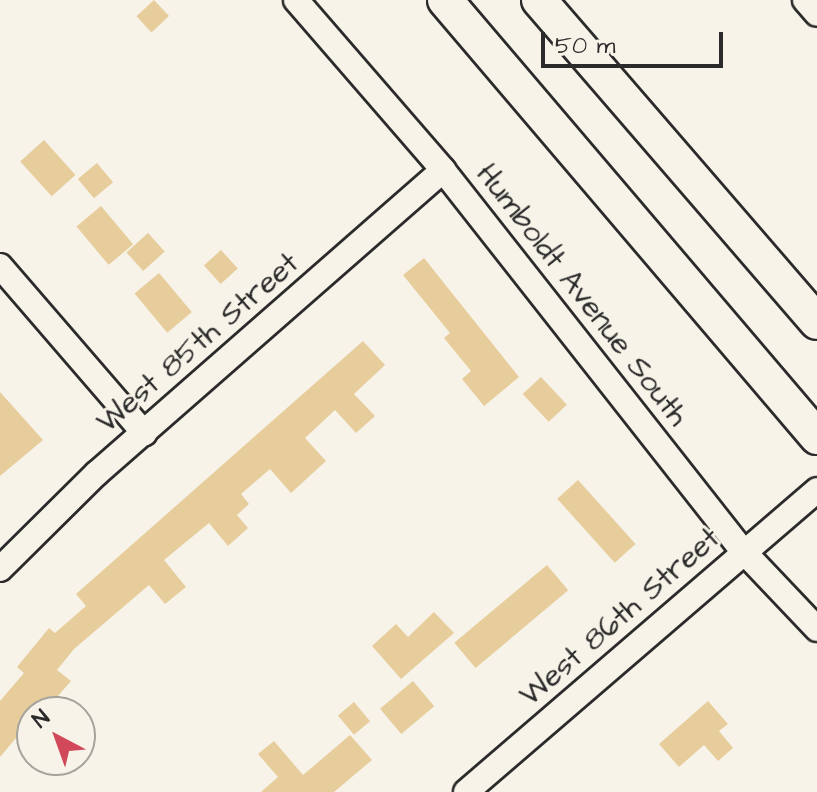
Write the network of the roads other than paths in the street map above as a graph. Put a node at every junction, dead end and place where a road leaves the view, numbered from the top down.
1 (296, 0) edge
2 (445, 0) edge
3 (539, 0) edge
4 (805, 0) edge
5 (817, 14) edge
6 (443, 170) junction
7 (0, 266) edge
8 (817, 322) edge
9 (144, 433) junction
10 (817, 437) edge
11 (817, 490) edge
12 (744, 552) junction
13 (0, 569) edge
14 (817, 629) edge
15 (466, 792) edge

1 - 6 street, Humboldt Avenue South
2 - 10 highway
3 - 8 highway
4 - 5 street
6 - 9 street, West 85th Street
6 - 12 street, Humboldt Avenue South
7 - 9 street
9 - 13 street, West 85th Street
11 - 12 street, West 86th Street
12 - 14 street, Humboldt Avenue South
12 - 15 street, West 86th Street

